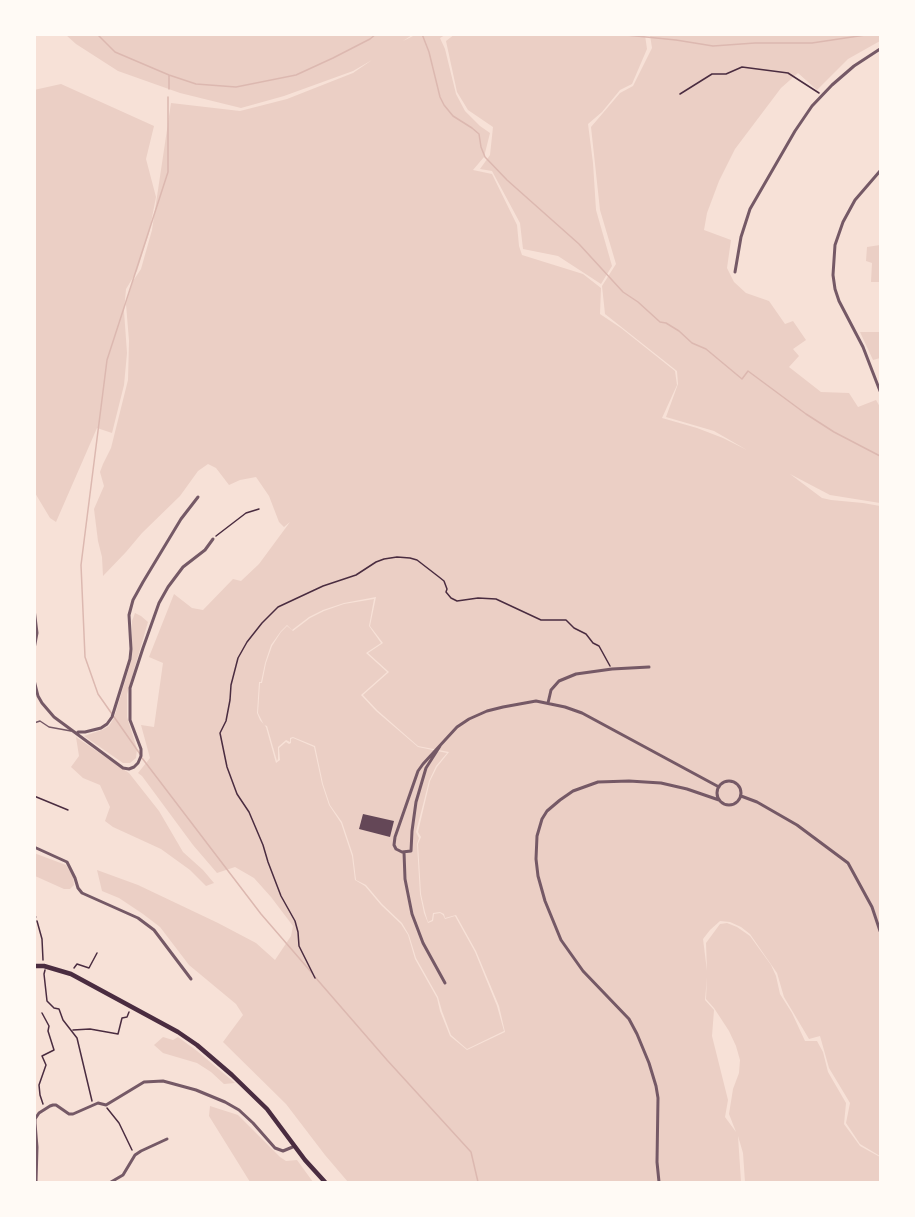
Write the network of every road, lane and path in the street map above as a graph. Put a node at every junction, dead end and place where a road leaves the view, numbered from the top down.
1 (880, 49) edge
2 (680, 94) dead end
3 (822, 95) junction
4 (880, 171) edge
5 (735, 272) dead end
6 (880, 391) edge
7 (198, 497) dead end
8 (259, 509) dead end
9 (213, 539) joint
10 (34, 609) edge
11 (34, 649) edge
12 (649, 667) dead end
13 (612, 669) junction
14 (34, 680) edge
15 (548, 703) junction
16 (34, 723) edge
17 (76, 733) junction
18 (440, 746) junction
19 (719, 787) junction
20 (34, 795) edge
21 (741, 796) junction
22 (719, 800) junction
23 (68, 810) dead end
24 (34, 847) edge
25 (404, 852) junction
26 (35, 917) edge
27 (880, 931) edge
28 (96, 953) dead end
29 (34, 966) edge
30 (44, 966) junction
31 (71, 974) junction
32 (315, 978) dead end
33 (191, 979) dead end
34 (445, 983) dead end
35 (129, 1011) dead end
36 (42, 1014) dead end
37 (72, 1030) junction
38 (106, 1105) junction
39 (93, 1106) junction
40 (44, 1109) junction
41 (167, 1139) dead end
42 (295, 1146) junction
43 (135, 1155) junction
44 (36, 1182) edge
45 (111, 1182) edge
46 (325, 1182) edge
47 (659, 1182) edge

1 - 3 street
2 - 3 path
3 - 5 street
4 - 6 street
7 - 17 street
8 - 9 path
9 - 17 street
10 - 11 street
12 - 13 street
13 - 15 street
13 - 32 path
14 - 17 street
15 - 18 street
15 - 19 street
16 - 17 lane
18 - 25 street
18 - 25 street
19 - 21 street
19 - 22 street
20 - 23 path
21 - 22 street
21 - 27 street
22 - 47 street
24 - 33 street
25 - 34 street
26 - 30 path
28 - 31 path
29 - 30 main road
30 - 31 main road
30 - 37 path
31 - 42 main road
35 - 37 path
36 - 40 path
37 - 39 path
38 - 39 street
38 - 42 street
38 - 43 path
39 - 40 street
40 - 44 street
41 - 43 street
42 - 46 main road
43 - 45 street

